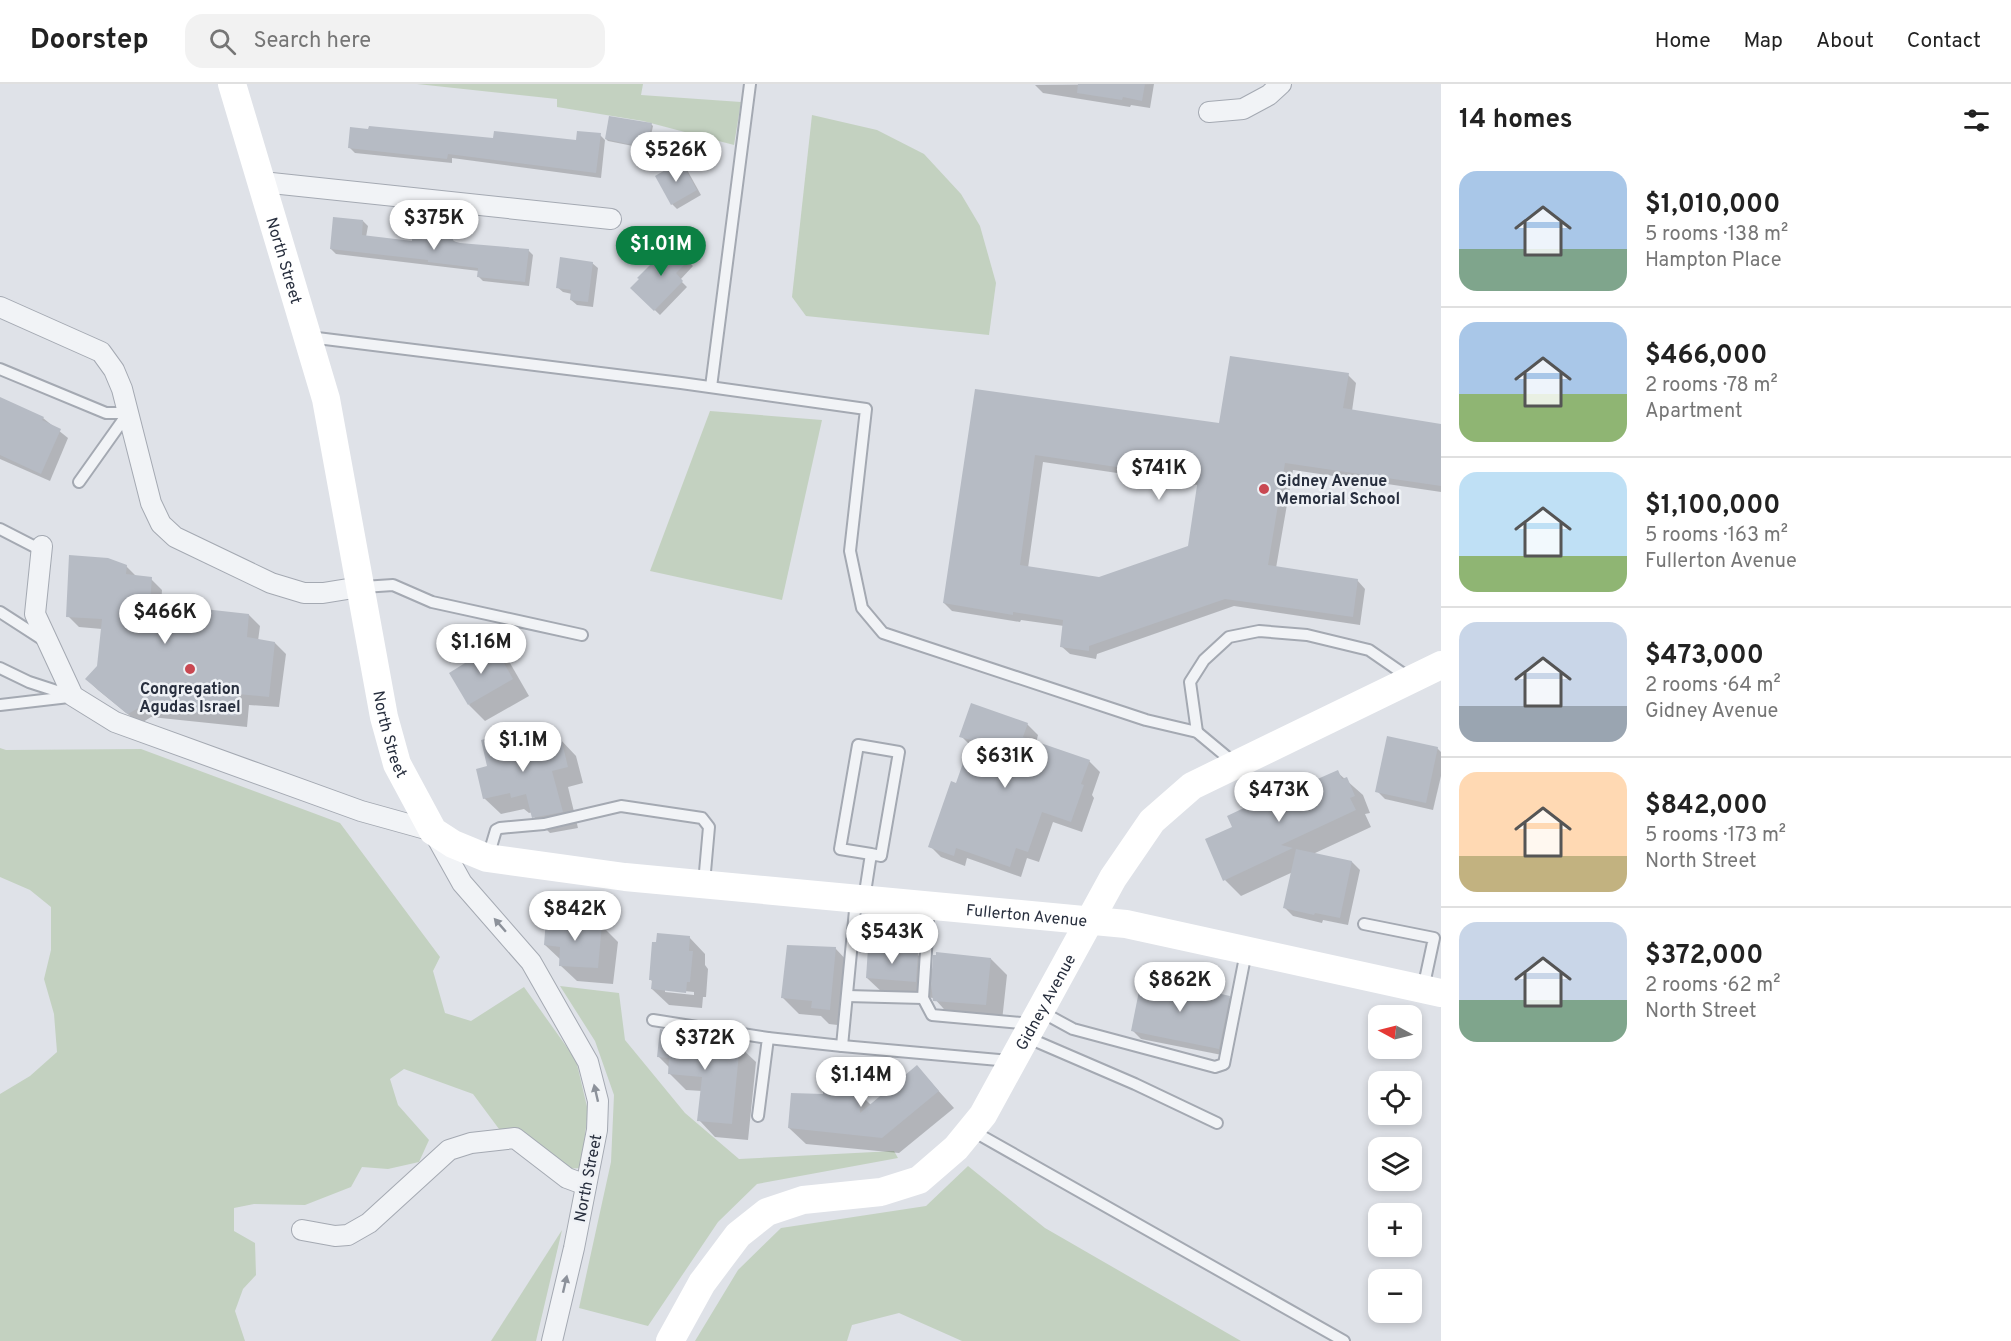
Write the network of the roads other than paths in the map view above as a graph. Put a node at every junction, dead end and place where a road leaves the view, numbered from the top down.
1 (232, 84) edge
2 (750, 84) edge
3 (1281, 84) edge
4 (1209, 112) dead end
5 (262, 182) junction
6 (611, 219) dead end
7 (0, 307) edge
8 (307, 337) junction
9 (0, 369) edge
10 (711, 387) junction
11 (128, 413) junction
12 (79, 482) dead end
13 (0, 529) edge
14 (42, 548) joint
15 (360, 587) junction
16 (0, 612) edge
17 (582, 635) dead end
18 (48, 643) junction
19 (1441, 665) edge
20 (0, 668) edge
21 (1410, 679) junction
22 (73, 696) junction
23 (0, 705) edge
24 (1197, 732) junction
25 (1236, 765) junction
26 (433, 831) junction
27 (871, 854) junction
28 (487, 858) junction
29 (704, 884) junction
30 (861, 898) junction
31 (929, 905) junction
32 (1090, 921) junction
33 (1364, 924) dead end
34 (1246, 951) junction
35 (1432, 991) edge
36 (847, 996) junction
37 (923, 998) junction
38 (653, 1020) dead end
39 (1033, 1024) junction
40 (768, 1038) junction
41 (842, 1046) junction
42 (1013, 1062) junction
43 (758, 1116) dead end
44 (1217, 1124) dead end
45 (971, 1130) junction
46 (586, 1185) junction
47 (302, 1230) dead end
48 (552, 1341) edge
49 (670, 1341) edge
50 (1344, 1341) edge

1 - 5 street, North Street
2 - 10 lane
3 - 4 street
5 - 6 street
5 - 8 street, North Street
7 - 11 street
8 - 10 lane
8 - 15 street, North Street
9 - 11 lane
10 - 24 lane
11 - 12 lane
11 - 15 street
13 - 14 lane
14 - 18 street
15 - 17 lane
15 - 26 street, North Street
16 - 18 lane
18 - 22 street
19 - 21 street, Gidney Avenue
20 - 22 lane
21 - 24 lane
21 - 25 street, Gidney Avenue
22 - 23 lane
22 - 26 street
24 - 25 lane
25 - 32 street, Gidney Avenue
26 - 28 street, Fullerton Avenue
46 -> 26 street, North Street
27 - 27 lane
27 - 30 lane
28 - 29 street, Fullerton Avenue
28 - 29 lane
29 - 30 street, Fullerton Avenue
30 - 31 street, Fullerton Avenue
30 - 36 lane
31 - 32 street, Fullerton Avenue
31 - 37 lane
32 - 34 street, Fullerton Avenue
32 - 39 street, Gidney Avenue
33 - 35 lane
34 - 35 street, Fullerton Avenue
34 - 39 lane
36 - 37 lane
36 - 41 lane
37 - 39 lane
38 - 40 lane
39 - 42 street, Gidney Avenue
39 - 44 lane
40 - 41 lane
40 - 43 lane
41 - 42 lane
42 - 45 street, Gidney Avenue
45 - 49 street, Gidney Avenue
45 - 50 lane
46 - 47 street
48 -> 46 street, North Street

